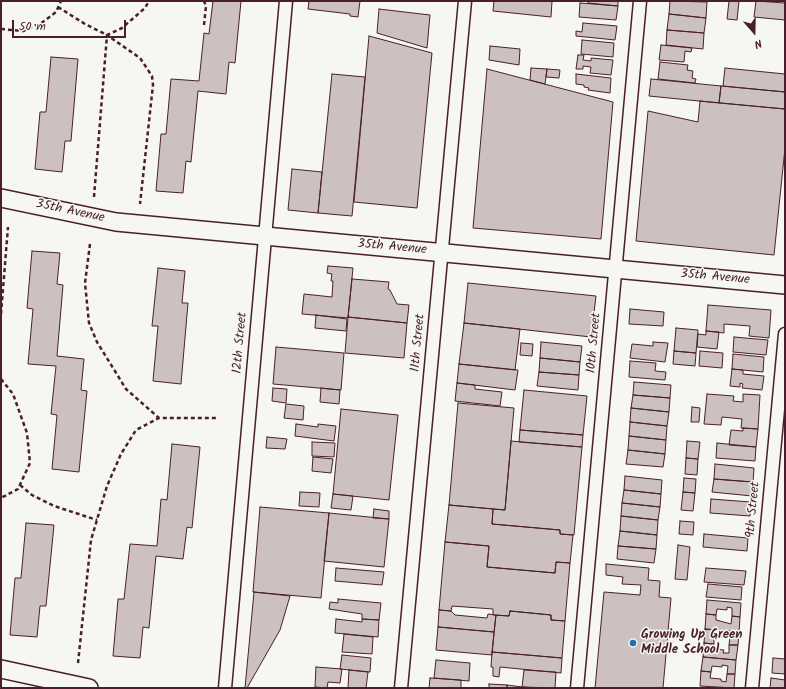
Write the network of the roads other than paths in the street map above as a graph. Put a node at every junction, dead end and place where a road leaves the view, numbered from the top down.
1 (286, 1) edge
2 (465, 1) edge
3 (640, 1) edge
4 (1, 198) edge
5 (265, 237) junction
6 (442, 253) junction
7 (616, 269) junction
8 (785, 285) edge
9 (785, 334) edge
10 (1, 669) edge
11 (53, 684) edge
12 (89, 688) edge
13 (225, 688) edge
14 (401, 688) edge
15 (577, 688) edge
16 (752, 688) edge

1 - 5 street, 12th Street
2 - 6 street, 11th Street
3 - 7 street, 10th Street
4 - 5 street, 35th Avenue
5 - 6 street, 35th Avenue
5 - 13 street, 12th Street
6 - 7 street, 35th Avenue
6 - 14 street, 11th Street
7 - 8 street, 35th Avenue
7 - 15 street, 10th Street
9 - 16 street, 9th Street
10 - 11 street
11 - 12 street

